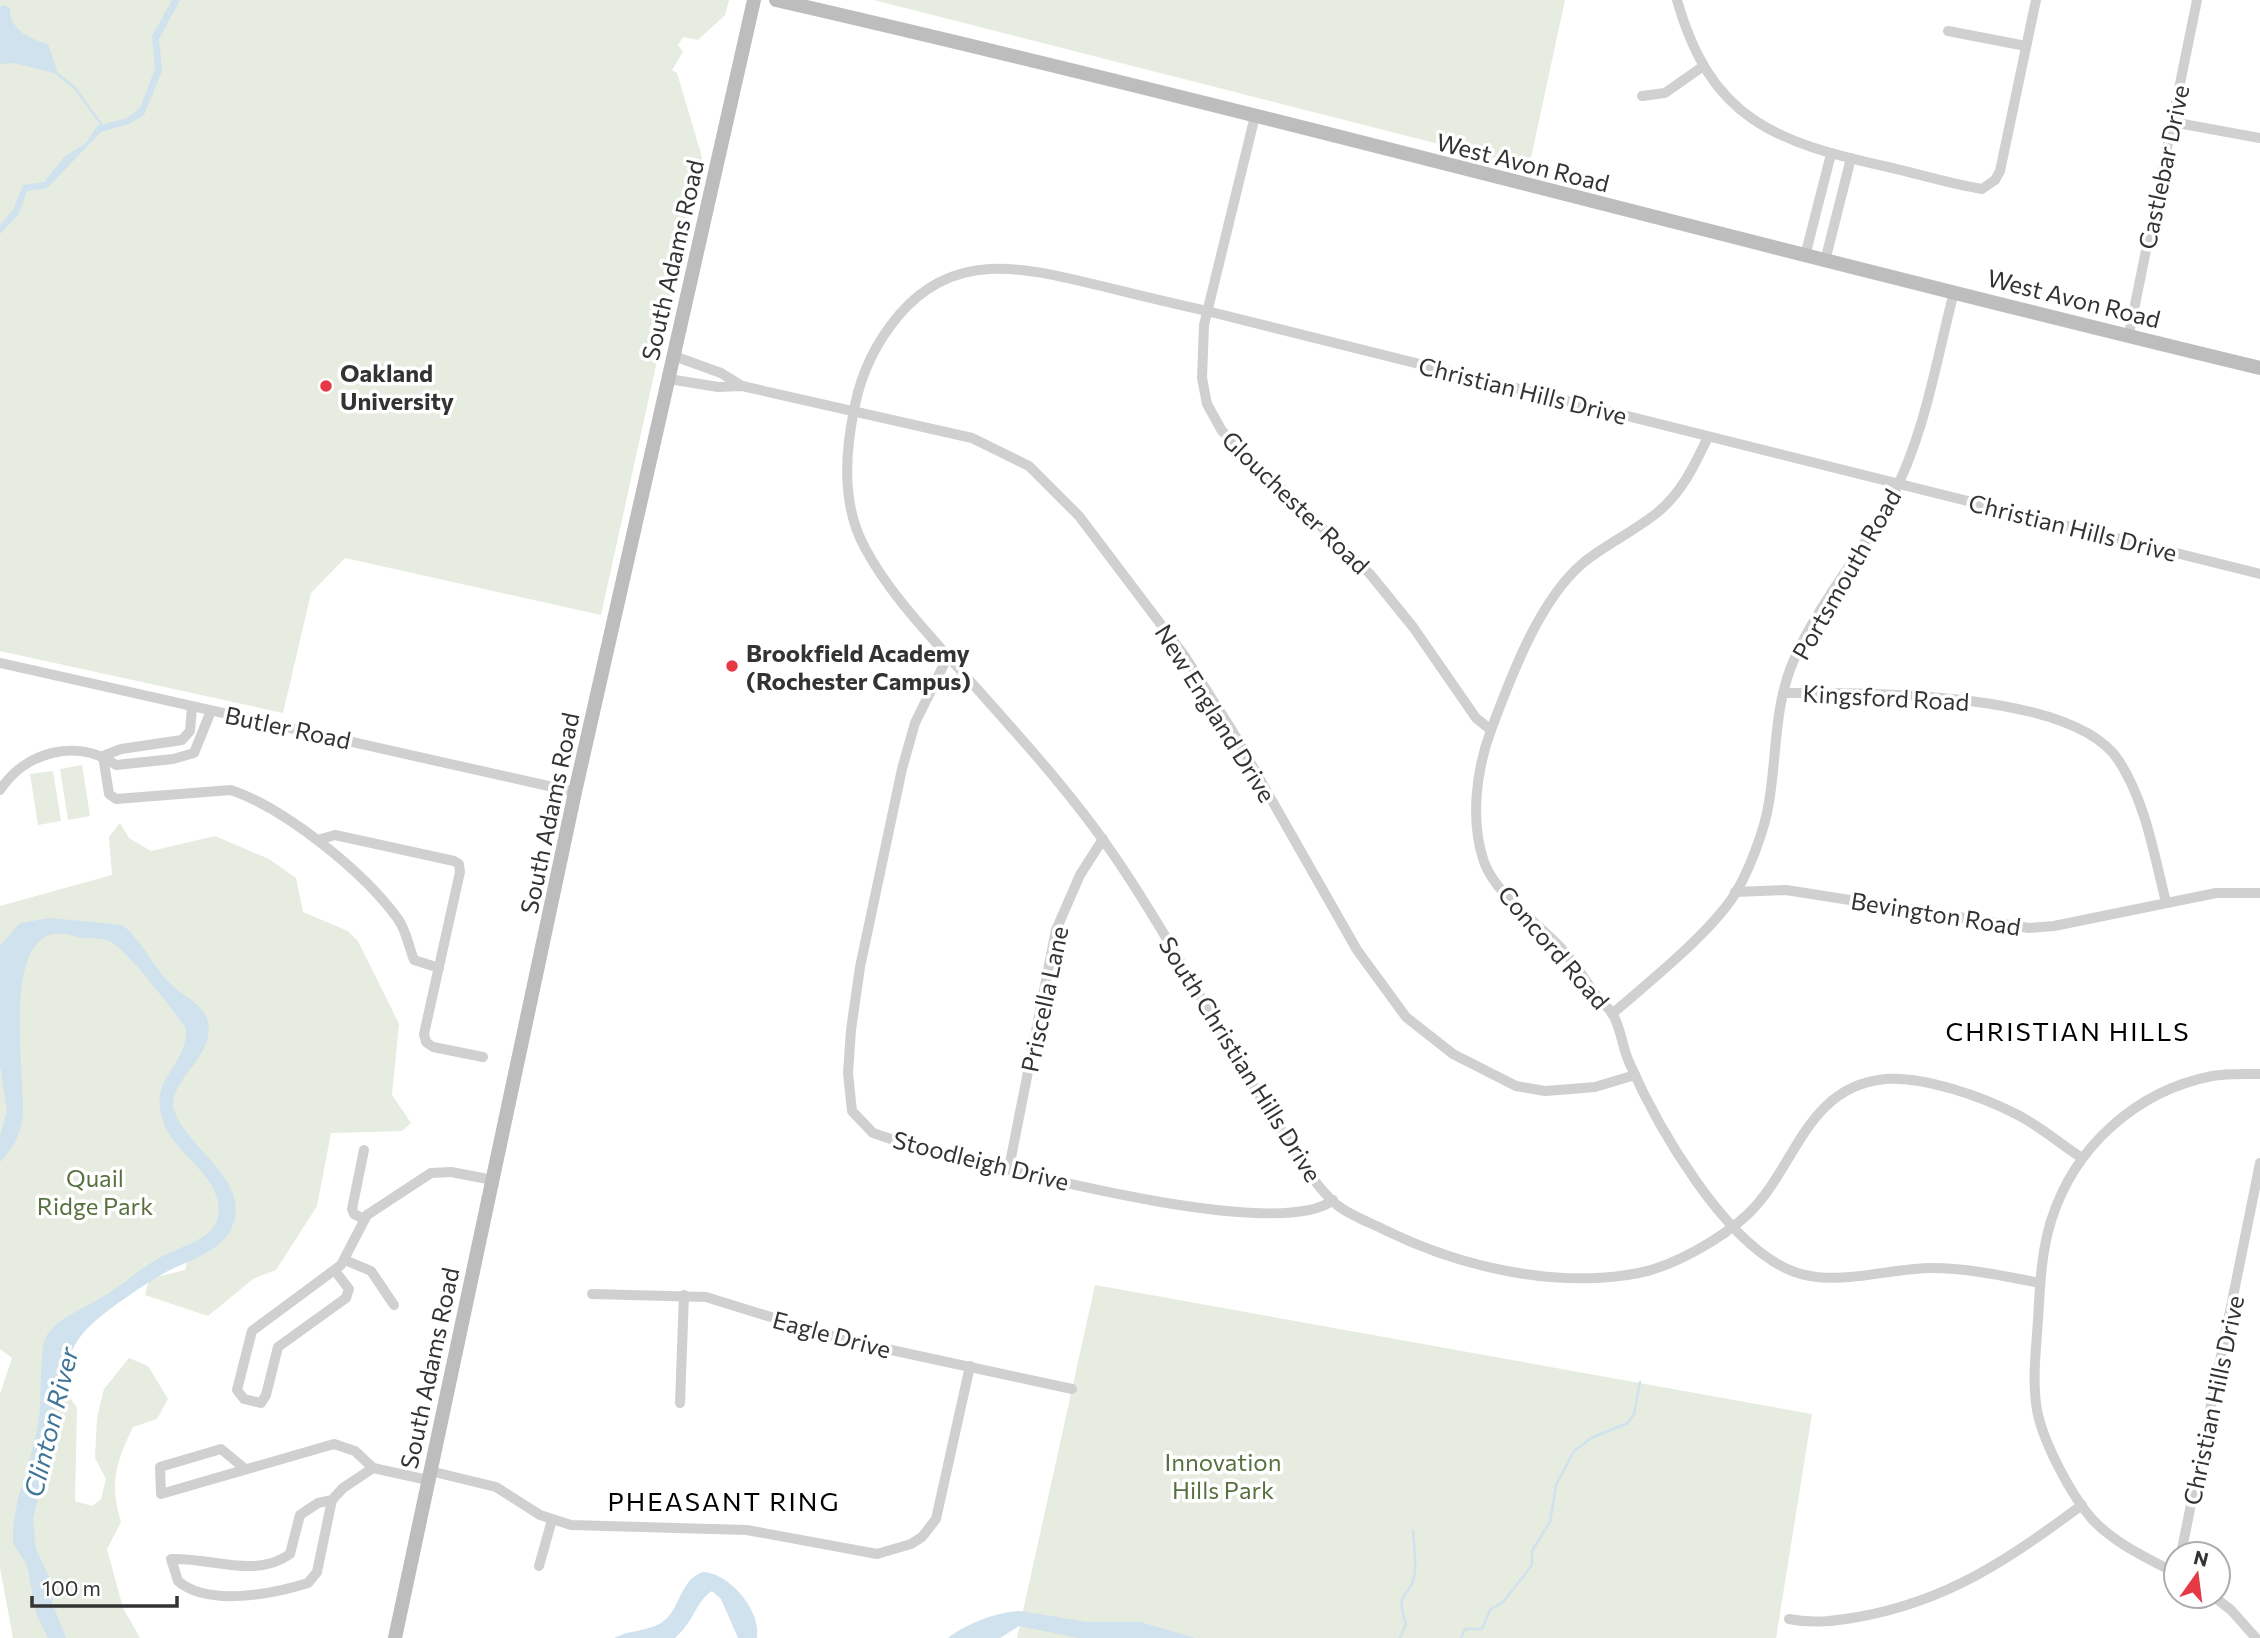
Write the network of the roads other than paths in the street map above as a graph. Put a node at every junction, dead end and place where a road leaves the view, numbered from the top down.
1 (754, 0) edge
2 (776, 0) edge
3 (2036, 0) edge
4 (2197, 0) edge
5 (1679, 1) edge
6 (1948, 31) dead end
7 (2026, 46) junction
8 (1702, 67) junction
9 (1643, 96) dead end
10 (1255, 117) junction
11 (2172, 121) junction
12 (2260, 138) edge
13 (1832, 154) junction
14 (1850, 158) junction
15 (1805, 257) junction
16 (1825, 261) junction
17 (1954, 292) junction
18 (1207, 312) junction
19 (2129, 334) junction
20 (674, 356) junction
21 (2260, 368) edge
22 (669, 379) junction
23 (742, 386) junction
24 (854, 410) junction
25 (1707, 439) junction
26 (1899, 483) junction
27 (2260, 574) edge
28 (948, 656) junction
29 (0, 663) edge
30 (1783, 693) junction
31 (192, 707) junction
32 (211, 711) junction
33 (1491, 730) junction
34 (103, 756) junction
35 (1, 785) edge
36 (575, 792) junction
37 (318, 839) junction
38 (1102, 839) junction
39 (1735, 892) junction
40 (2260, 893) edge
41 (2166, 902) junction
42 (439, 968) junction
43 (1612, 1014) junction
44 (483, 1057) dead end
45 (2260, 1074) edge
46 (1635, 1075) junction
47 (364, 1150) dead end
48 (2082, 1158) junction
49 (2260, 1163) edge
50 (1009, 1168) junction
51 (493, 1180) junction
52 (1333, 1200) junction
53 (364, 1219) junction
54 (1734, 1226) junction
55 (345, 1260) junction
56 (335, 1271) junction
57 (2040, 1283) junction
58 (592, 1294) dead end
59 (684, 1295) junction
60 (394, 1305) dead end
61 (970, 1366) junction
62 (1072, 1389) dead end
63 (680, 1403) dead end
64 (244, 1468) junction
65 (373, 1468) junction
66 (429, 1476) junction
67 (332, 1500) junction
68 (2082, 1505) junction
69 (552, 1520) junction
70 (2183, 1540) edge
71 (2162, 1565) edge
72 (539, 1566) dead end
73 (2227, 1610) edge
74 (1789, 1619) dead end
75 (395, 1638) edge
76 (2256, 1638) edge

1 - 20 main road, South Adams Road
2 - 10 main road, West Avon Road
3 - 7 street
4 - 11 street, Castlebar Drive
5 - 8 street
6 - 7 street
7 - 14 street
8 - 9 street
8 - 13 street
10 - 15 main road, West Avon Road
10 - 18 street, Glouchester Road
11 - 12 street
11 - 19 street, Castlebar Drive
13 - 14 street
13 - 15 street
14 - 16 street
15 - 16 main road, West Avon Road
16 - 17 main road, West Avon Road
17 - 19 main road, West Avon Road
17 - 26 street, Portsmouth Road
18 - 24 street, Christian Hills Drive
18 - 25 street, Christian Hills Drive
18 - 33 street, Glouchester Road
19 - 21 main road, West Avon Road
20 - 22 main road, South Adams Road
20 - 23 street, New England Drive
22 - 23 street, New England Drive
22 - 36 main road, South Adams Road
23 - 24 street, New England Drive
24 - 28 street, South Christian Hills Drive
24 - 46 street, New England Drive
25 - 26 street, Christian Hills Drive
25 - 33 street, Concord Road
26 - 27 street, Christian Hills Drive
26 - 30 street, Portsmouth Road
28 - 38 street, South Christian Hills Drive
28 - 50 street, Stoodleigh Drive
29 - 31 street, Butler Road
30 - 39 street, Portsmouth Road
30 - 41 street, Kingsford Road
31 - 32 street, Butler Road
31 - 34 street
32 - 34 street
32 - 36 street, Butler Road
33 - 43 street, Concord Road
34 - 35 street
34 - 37 street
36 - 51 main road, South Adams Road
37 - 42 street
37 - 42 street
38 - 50 street, Priscella Lane
38 - 52 street, South Christian Hills Drive
39 - 41 street, Bevington Road
39 - 43 street, Portsmouth Road
40 - 41 street, Bevington Road
42 - 44 street
43 - 46 street, Concord Road
45 - 48 street
46 - 54 street, Concord Road
47 - 53 street
48 - 54 street, South Christian Hills Drive
48 - 57 street
49 - 70 street, Christian Hills Drive
50 - 52 street, Stoodleigh Drive
51 - 53 street
51 - 66 main road, South Adams Road
52 - 54 street, South Christian Hills Drive
53 - 55 street
54 - 57 street, Concord Road
55 - 56 street
55 - 60 street
56 - 56 street
57 - 68 street
58 - 59 street, Eagle Drive
59 - 61 street, Eagle Drive
59 - 63 street
61 - 62 street, Eagle Drive
61 - 69 street
64 - 64 street
64 - 65 street
65 - 66 street
65 - 67 street
66 - 69 street
66 - 75 main road, South Adams Road
67 - 67 street
68 - 71 street
68 - 74 street
69 - 72 street
73 - 76 street

